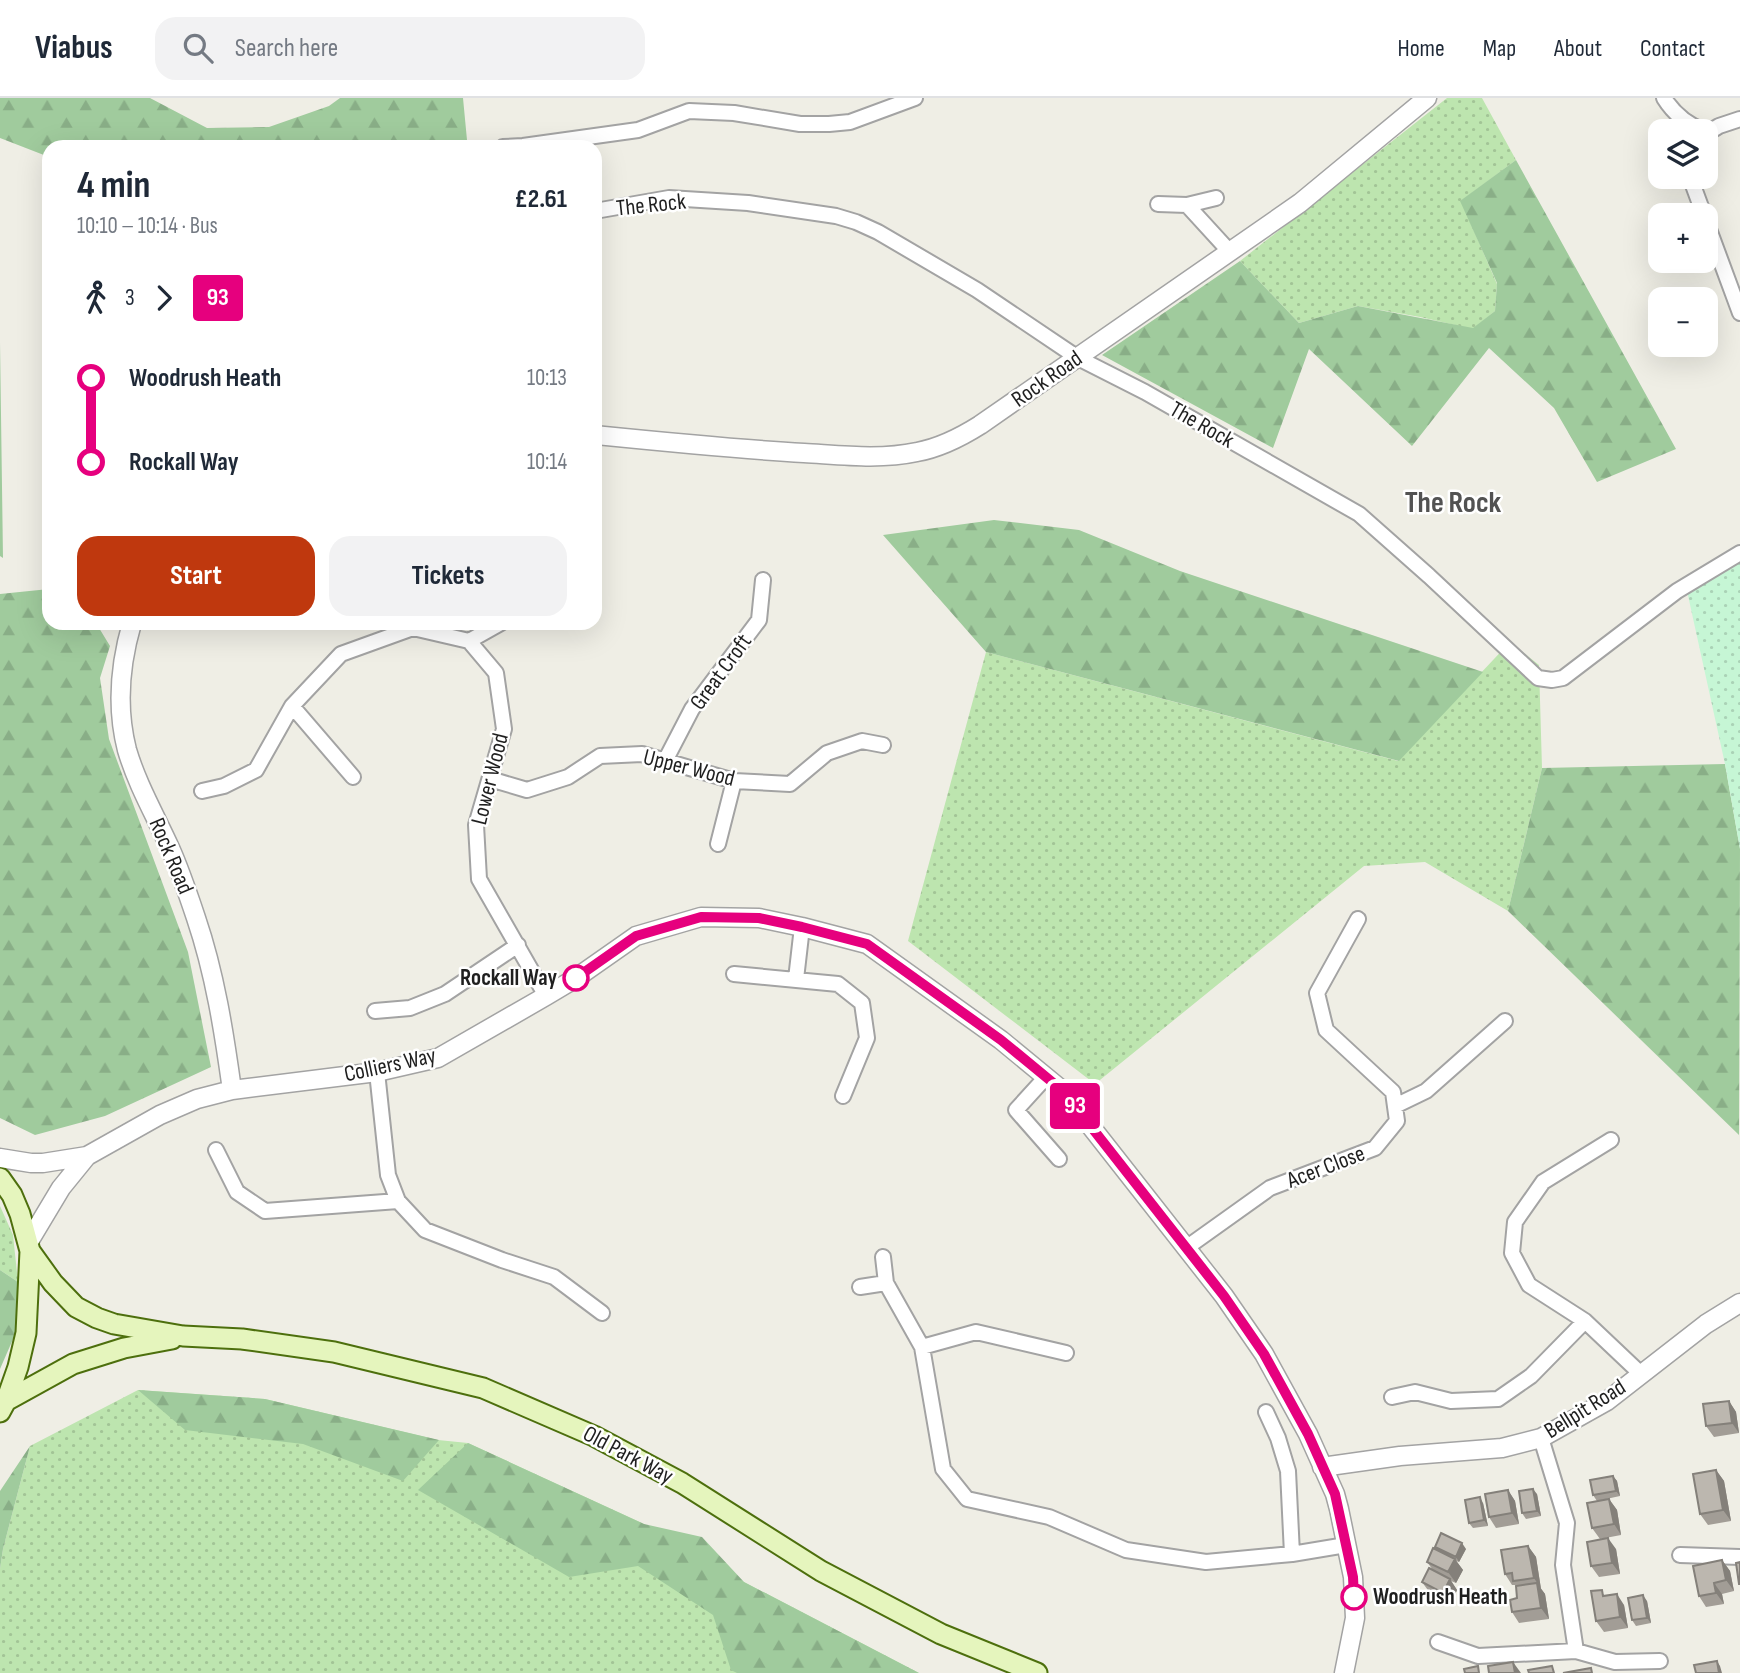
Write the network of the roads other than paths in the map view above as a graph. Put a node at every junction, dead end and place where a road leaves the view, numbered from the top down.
1 (915, 98) edge
2 (1427, 98) edge
3 (1664, 98) edge
4 (1681, 119) edge
5 (1740, 119) edge
6 (1718, 127) edge
7 (566, 140) edge
8 (1216, 198) dead end
9 (1158, 204) dead end
10 (1187, 205) junction
11 (602, 210) edge
12 (1230, 252) junction
13 (1718, 253) edge
14 (1740, 313) edge
15 (1078, 358) junction
16 (602, 436) edge
17 (1740, 554) edge
18 (763, 580) dead end
19 (130, 630) edge
20 (407, 630) edge
21 (420, 630) edge
22 (489, 630) edge
23 (469, 642) junction
24 (292, 706) junction
25 (883, 745) dead end
26 (665, 761) junction
27 (353, 776) dead end
28 (490, 779) junction
29 (734, 781) junction
30 (202, 791) dead end
31 (718, 844) dead end
32 (1359, 919) dead end
33 (802, 927) junction
34 (517, 945) junction
35 (734, 974) dead end
36 (796, 979) junction
37 (546, 996) junction
38 (375, 1011) dead end
39 (1505, 1021) dead end
40 (377, 1072) junction
41 (1046, 1077) junction
42 (232, 1090) junction
43 (843, 1096) dead end
44 (1395, 1106) junction
45 (1611, 1140) dead end
46 (216, 1150) dead end
47 (87, 1156) junction
48 (0, 1158) edge
49 (1059, 1159) dead end
50 (0, 1178) edge
51 (398, 1201) junction
52 (29, 1247) junction
53 (1186, 1248) junction
54 (883, 1257) dead end
55 (886, 1283) junction
56 (860, 1287) dead end
57 (1740, 1303) edge
58 (602, 1313) dead end
59 (1585, 1321) junction
60 (183, 1336) junction
61 (922, 1347) junction
62 (1066, 1353) dead end
63 (1640, 1374) junction
64 (1392, 1397) dead end
65 (3, 1406) edge
66 (1266, 1412) dead end
67 (1541, 1438) junction
68 (1322, 1466) junction
69 (1346, 1545) junction
70 (1292, 1554) junction
71 (1680, 1555) dead end
72 (1740, 1557) edge
73 (1438, 1642) dead end
74 (1576, 1651) junction
75 (1660, 1661) dead end
76 (1037, 1673) edge
77 (1344, 1673) edge

1 - 7 street
2 - 12 street, Rock Road
3 - 4 street
5 - 6 street
8 - 10 street
9 - 10 street
10 - 12 street
11 - 15 street, The Rock
12 - 15 street, Rock Road
13 - 14 street
15 - 16 street, Rock Road
15 - 17 street, The Rock
18 - 26 street, Great Croft
19 - 42 street, Rock Road
20 - 24 street
21 - 23 street
22 - 23 street
23 - 28 street, Lower Wood
24 - 27 street
24 - 30 street
25 - 29 street, Upper Wood
26 - 28 street, Upper Wood
26 - 29 street, Upper Wood
28 - 34 street, Lower Wood
29 - 31 street
32 - 44 street
33 - 36 street
33 - 37 street, Colliers Way
33 - 41 street, Colliers Way
34 - 37 street, Lower Wood
34 - 38 street
35 - 36 street
36 - 43 street
37 - 40 street, Colliers Way
39 - 44 street
40 - 42 street, Colliers Way
40 - 51 street
41 - 49 street
41 - 53 street, Colliers Way
42 - 47 street, Colliers Way
44 - 53 street, Acer Close
45 - 59 street
46 - 51 street
47 - 48 street
47 - 52 street, Colliers Way
50 - 52 main road
51 - 58 street
52 - 60 main road, Old Park Way
52 - 65 main road
53 - 68 street, Colliers Way
54 - 55 street
55 - 56 street
55 - 61 street
57 - 63 street, Bellpit Road
59 - 63 street
59 - 64 street
60 - 65 main road, Old Park Way
60 - 76 main road, Old Park Way
61 - 62 street
61 - 70 street
63 - 67 street, Bellpit Road
66 - 70 street
67 - 68 street, Bellpit Road
67 - 74 street
68 - 69 street, Colliers Way
69 - 70 street
69 - 77 street, Colliers Way
71 - 72 street
73 - 74 street
74 - 75 street

